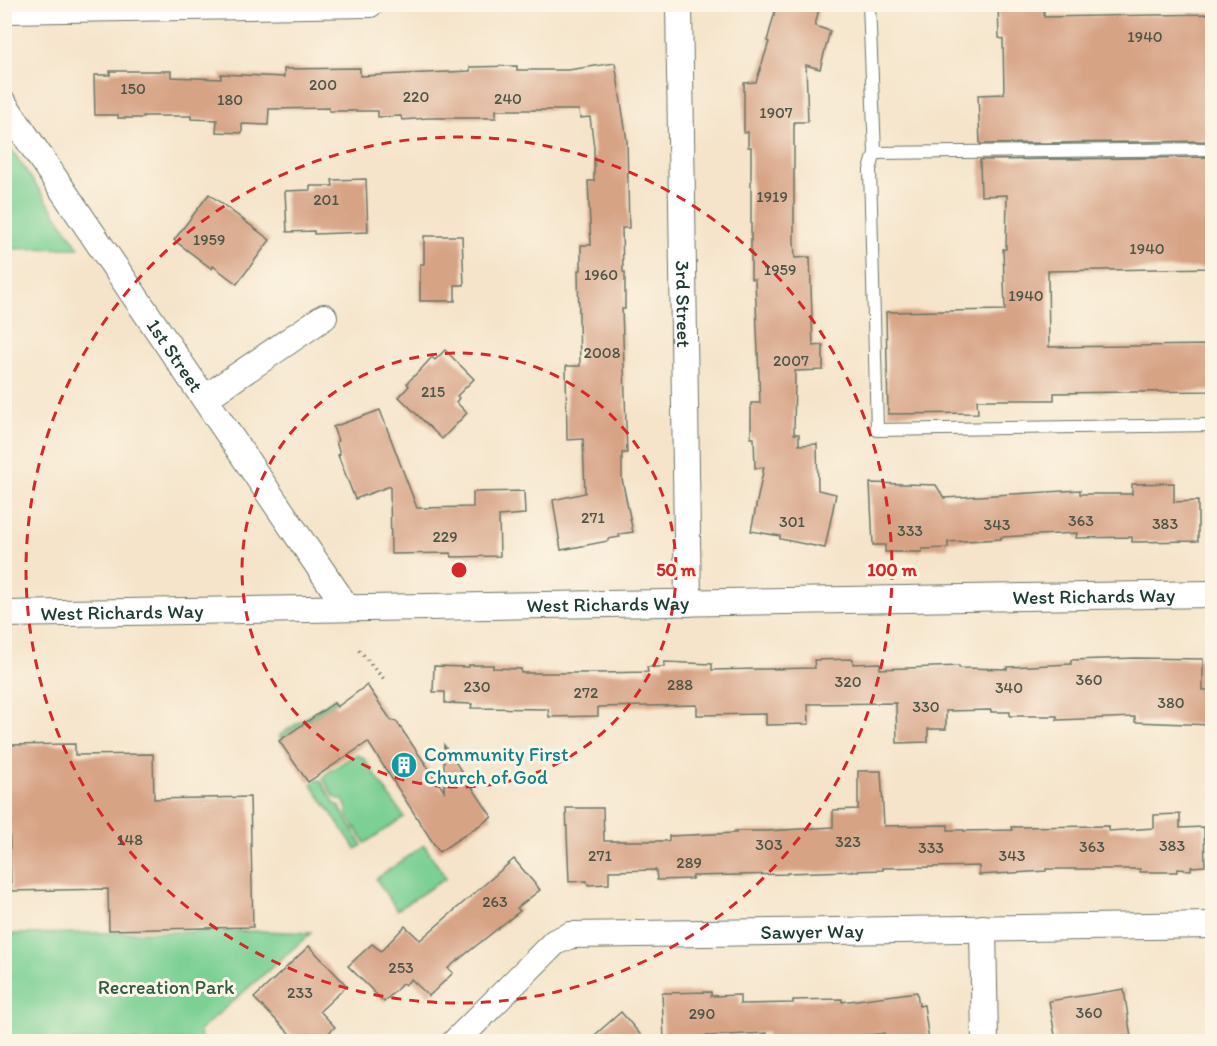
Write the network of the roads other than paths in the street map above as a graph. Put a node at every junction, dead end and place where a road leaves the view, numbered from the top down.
1 (370, 4) edge
2 (679, 4) edge
3 (869, 4) edge
4 (4, 10) edge
5 (4, 104) edge
6 (1212, 149) edge
7 (875, 153) junction
8 (324, 317) dead end
9 (205, 398) junction
10 (1212, 425) edge
11 (1212, 594) edge
12 (688, 603) junction
13 (347, 608) junction
14 (4, 614) edge
15 (1212, 925) edge
16 (983, 928) junction
17 (455, 1041) edge
18 (985, 1041) edge

1 - 4 street
2 - 12 street, 3rd Street
3 - 7 lane
5 - 9 street, 1st Street
6 - 7 lane
7 - 10 lane
8 - 9 street
9 - 13 street, 1st Street
11 - 12 street, West Richards Way
12 - 13 street, West Richards Way
13 - 14 street, West Richards Way
15 - 16 street, Sawyer Way
16 - 17 street, Sawyer Way
16 - 18 street

